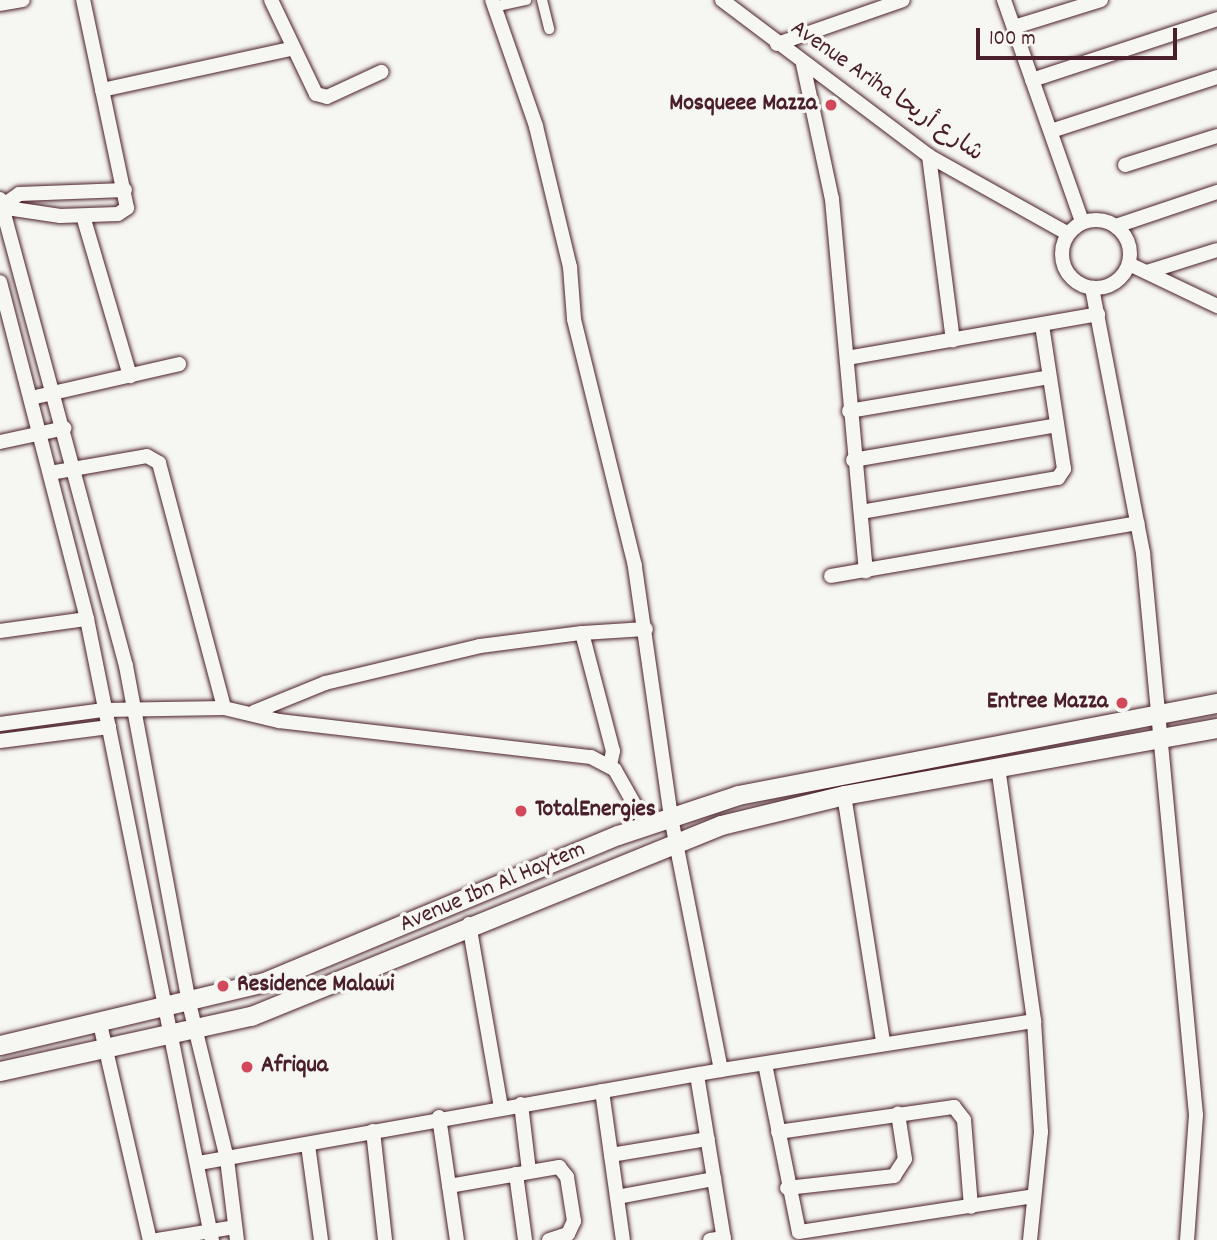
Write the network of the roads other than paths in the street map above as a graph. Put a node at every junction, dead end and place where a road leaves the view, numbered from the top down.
1 (23, 0) edge
2 (83, 0) edge
3 (271, 0) edge
4 (526, 0) edge
5 (542, 0) edge
6 (722, 0) edge
7 (903, 0) edge
8 (1004, 0) edge
9 (1101, 0) edge
10 (492, 3) edge
11 (0, 4) edge
12 (1217, 19) edge
13 (1014, 26) junction
14 (549, 29) dead end
15 (777, 44) junction
16 (290, 49) junction
17 (803, 64) junction
18 (382, 72) dead end
19 (1217, 76) edge
20 (1032, 80) junction
21 (102, 90) junction
22 (1051, 131) junction
23 (1217, 136) edge
24 (929, 156) junction
25 (1125, 165) dead end
26 (125, 190) junction
27 (1217, 192) edge
28 (60, 193) junction
29 (1, 204) edge
30 (60, 216) junction
31 (83, 216) junction
32 (1082, 222) junction
33 (1116, 226) junction
34 (1068, 233) junction
35 (1217, 250) edge
36 (1129, 264) junction
37 (1147, 272) junction
38 (0, 282) edge
39 (1092, 288) junction
40 (1217, 306) edge
41 (1098, 314) junction
42 (1042, 325) junction
43 (954, 340) junction
44 (847, 358) junction
45 (179, 364) dead end
46 (130, 376) junction
47 (1049, 377) junction
48 (55, 393) junction
49 (31, 398) junction
50 (849, 411) junction
51 (1057, 425) junction
52 (65, 428) junction
53 (41, 433) junction
54 (0, 442) edge
55 (853, 460) junction
56 (76, 467) junction
57 (50, 473) junction
58 (861, 512) junction
59 (1137, 523) junction
60 (866, 571) junction
61 (831, 576) dead end
62 (87, 618) junction
63 (646, 629) junction
64 (0, 631) edge
65 (582, 633) junction
66 (1217, 703) edge
67 (224, 708) junction
68 (104, 710) junction
69 (132, 710) junction
70 (254, 712) junction
71 (1156, 714) junction
72 (0, 724) edge
73 (109, 727) junction
74 (1217, 728) edge
75 (1157, 739) junction
76 (0, 741) edge
77 (610, 765) junction
78 (998, 767) junction
79 (844, 795) junction
80 (671, 817) junction
81 (646, 825) junction
82 (675, 839) junction
83 (469, 924) junction
84 (189, 1003) junction
85 (164, 1009) junction
86 (1034, 1021) junction
87 (100, 1024) junction
88 (195, 1031) junction
89 (170, 1037) junction
90 (883, 1042) junction
91 (0, 1045) edge
92 (106, 1048) junction
93 (765, 1064) junction
94 (721, 1070) junction
95 (0, 1071) edge
96 (697, 1075) junction
97 (602, 1091) junction
98 (521, 1104) junction
99 (501, 1107) junction
100 (898, 1114) junction
101 (439, 1117) junction
102 (373, 1131) junction
103 (778, 1132) junction
104 (708, 1139) junction
105 (308, 1145) junction
106 (611, 1155) junction
107 (227, 1159) junction
108 (199, 1163) junction
109 (523, 1172) junction
110 (714, 1179) junction
111 (449, 1186) junction
112 (787, 1188) junction
113 (1033, 1196) junction
114 (617, 1197) junction
115 (971, 1207) junction
116 (236, 1233) edge
117 (211, 1235) edge
118 (719, 1239) edge
119 (150, 1240) edge
120 (157, 1240) edge
121 (321, 1240) edge
122 (385, 1240) edge
123 (457, 1240) edge
124 (525, 1240) edge
125 (549, 1240) edge
126 (623, 1240) edge
127 (1030, 1240) edge
128 (1187, 1240) edge

1 - 11 street
2 - 21 street
3 - 16 street
4 - 10 street
5 - 14 street
6 - 15 street, Avenue Ariha شارع أريحا
7 - 15 street
8 - 13 street
9 - 13 street
10 - 63 street
12 - 20 street
13 - 20 street
15 - 17 street, Avenue Ariha شارع أريحا
16 - 18 street
16 - 21 street
17 - 24 street, Avenue Ariha شارع أريحا
17 - 44 street
19 - 22 street
20 - 22 street
21 - 26 street
22 - 32 street
23 - 25 street
24 - 34 street, Avenue Ariha شارع أريحا
24 - 43 street
26 - 28 street
26 - 31 street
27 - 33 street
28 - 29 street
28 - 30 street
29 - 30 street
29 - 48 street
30 - 31 street
31 - 46 street
32 - 33 street
32 - 34 street
33 - 36 street
34 - 39 street
35 - 37 street
36 - 37 street
36 - 39 street
37 - 40 street
38 - 49 street
39 - 41 street
41 - 42 street
41 - 59 street
42 - 43 street
42 - 47 street
43 - 44 street
44 - 50 street
45 - 46 street
46 - 48 street
47 - 50 street
47 - 51 street
48 - 49 street
48 - 52 street
49 - 53 street
50 - 55 street
51 - 55 street
51 - 58 street
52 - 53 street
52 - 56 street
53 - 54 street
53 - 57 street
55 - 58 street
56 - 57 street
56 - 67 street
56 - 69 street
57 - 62 street
58 - 60 street
59 - 60 street
59 - 71 street
60 - 61 street
62 - 64 street
62 - 68 street
63 - 65 street
63 - 80 street
65 - 70 street
65 - 77 street
66 - 71 street, Avenue Ibn Al Haytem
67 - 69 street
67 - 70 street
68 - 69 street
68 - 72 street
68 - 73 street
69 - 84 street
70 - 77 street
71 - 75 street
71 - 80 street, Avenue Ibn Al Haytem
73 - 76 street
73 - 85 street
74 - 75 street, Avenue Ibn Al Haytem
75 - 78 street, Avenue Ibn Al Haytem
75 - 128 street
77 - 81 street
78 - 79 street, Avenue Ibn Al Haytem
78 - 86 street
79 - 82 street, Avenue Ibn Al Haytem
79 - 90 street
80 - 81 street, Avenue Ibn Al Haytem
80 - 82 street
81 - 84 street, Avenue Ibn Al Haytem
82 - 83 street, Avenue Ibn Al Haytem
82 - 94 street
83 - 88 street, Avenue Ibn Al Haytem
83 - 99 street
84 - 85 street, Avenue Ibn Al Haytem
84 - 88 street
85 - 87 street, Avenue Ibn Al Haytem
85 - 89 street
86 - 90 street
86 - 113 street
87 - 91 street, Avenue Ibn Al Haytem
87 - 92 street
88 - 89 street, Avenue Ibn Al Haytem
88 - 107 street
89 - 92 street, Avenue Ibn Al Haytem
89 - 108 street
90 - 93 street
92 - 95 street, Avenue Ibn Al Haytem
92 - 119 street
93 - 94 street
93 - 103 street
94 - 96 street
96 - 97 street
96 - 104 street
97 - 98 street
97 - 106 street
98 - 99 street
98 - 109 street
99 - 101 street
100 - 103 street
100 - 112 street
100 - 115 street
101 - 102 street
101 - 111 street
102 - 105 street
102 - 122 street
103 - 112 street
104 - 106 street
104 - 110 street
105 - 107 street
105 - 121 street
106 - 114 street
107 - 108 street
107 - 116 street
108 - 117 street
109 - 111 street
109 - 124 street
109 - 125 street
110 - 114 street
110 - 118 street
111 - 123 street
112 - 115 street
113 - 115 street
113 - 127 street
114 - 126 street
116 - 117 street
117 - 120 street

